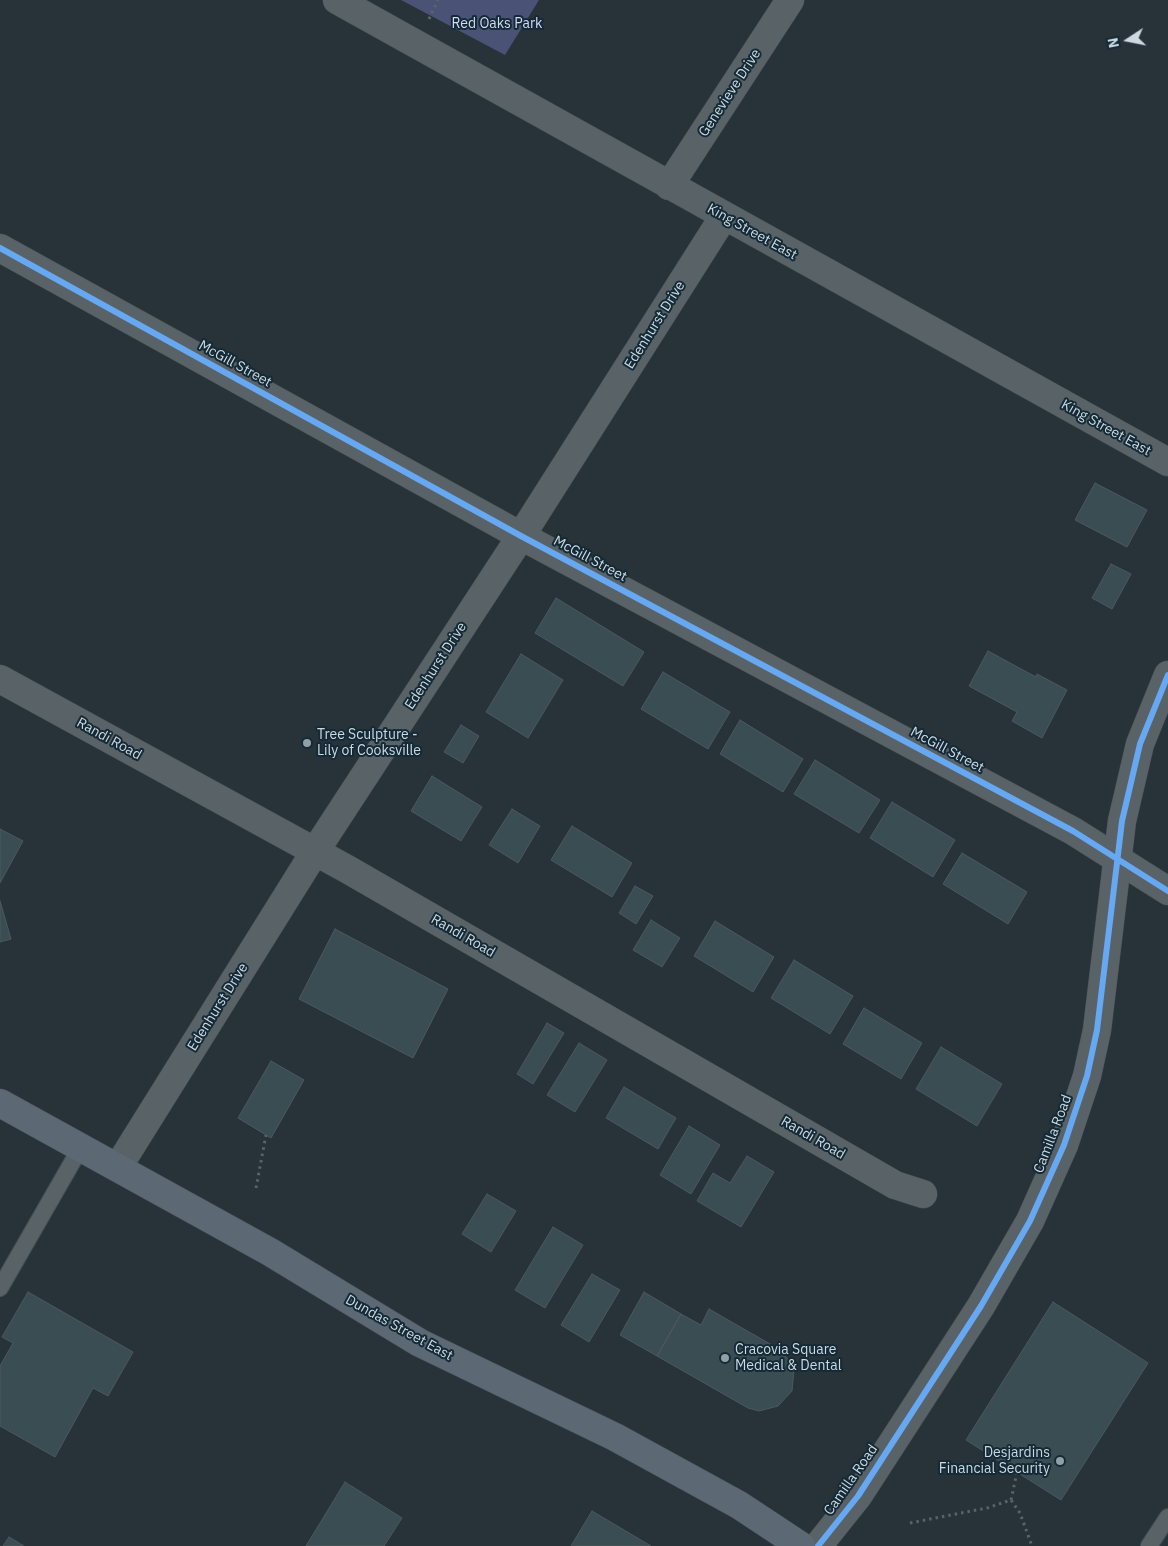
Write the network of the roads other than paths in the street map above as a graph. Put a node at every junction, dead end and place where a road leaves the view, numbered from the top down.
1 (337, 0) edge
2 (790, 0) edge
3 (669, 186) junction
4 (724, 216) junction
5 (0, 248) edge
6 (1168, 462) edge
7 (521, 536) junction
8 (1168, 675) edge
9 (0, 679) edge
10 (314, 853) junction
11 (1116, 858) junction
12 (1168, 890) edge
13 (0, 1103) edge
14 (81, 1147) junction
15 (118, 1167) junction
16 (924, 1194) dead end
17 (0, 1288) edge
18 (1168, 1517) edge
19 (801, 1546) edge
20 (818, 1546) edge
21 (1149, 1546) edge

1 - 3 street, King Street East
2 - 3 street, Genevieve Drive
3 - 4 street, King Street East
4 - 6 street, King Street East
4 - 7 street, Edenhurst Drive
5 - 7 street, McGill Street
7 - 10 street, Edenhurst Drive
7 - 11 street, McGill Street
8 - 11 street, Camilla Road
9 - 10 street, Randi Road
10 - 15 street, Edenhurst Drive
10 - 16 street, Randi Road
11 - 12 street, McGill Street
11 - 20 street, Camilla Road
13 - 14 main road, Dundas Street East
14 - 15 main road, Dundas Street East
14 - 17 lane
15 - 19 main road, Dundas Street East
18 - 21 lane

